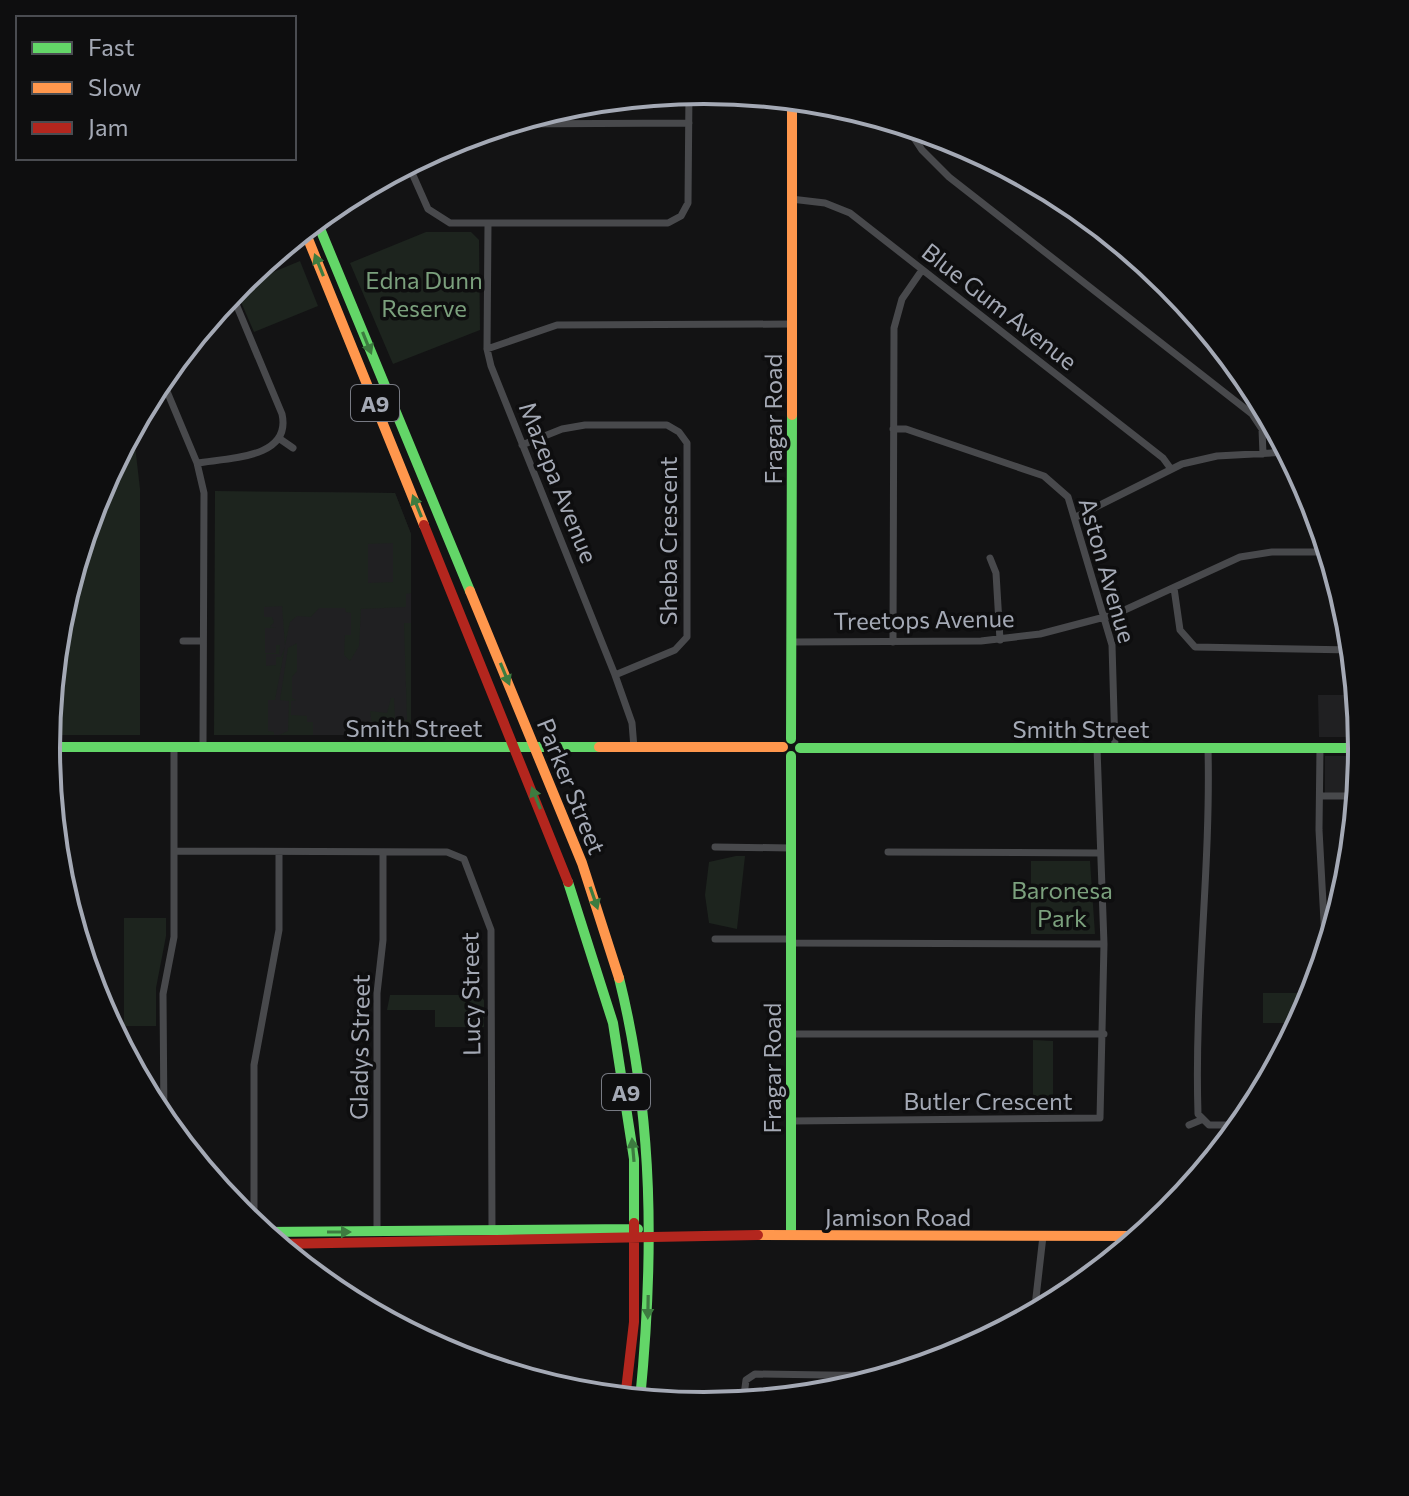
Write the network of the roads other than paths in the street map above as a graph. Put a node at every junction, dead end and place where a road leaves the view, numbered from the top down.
1 (689, 104) edge
2 (792, 109) edge
3 (689, 123) junction
4 (543, 124) edge
5 (915, 139) edge
6 (413, 173) edge
7 (791, 199) junction
8 (488, 224) junction
9 (321, 231) edge
10 (308, 240) edge
11 (922, 270) junction
12 (237, 305) edge
13 (792, 324) junction
14 (487, 349) junction
15 (167, 392) edge
16 (893, 429) junction
17 (280, 439) junction
18 (522, 445) junction
19 (293, 448) dead end
20 (1278, 453) edge
21 (1263, 454) junction
22 (197, 463) junction
23 (1171, 469) junction
24 (1076, 517) junction
25 (1318, 552) edge
26 (990, 558) dead end
27 (1174, 588) junction
28 (1105, 617) junction
29 (1000, 640) junction
30 (183, 641) dead end
31 (203, 641) junction
32 (792, 642) junction
33 (893, 642) junction
34 (1341, 650) edge
35 (615, 675) junction
36 (787, 743) junction
37 (515, 746) junction
38 (60, 747) edge
39 (535, 747) junction
40 (174, 748) junction
41 (203, 748) junction
42 (634, 748) junction
43 (800, 748) junction
44 (1097, 748) junction
45 (1115, 748) junction
46 (1208, 748) junction
47 (1320, 748) junction
48 (1349, 748) edge
49 (791, 756) junction
50 (1320, 796) junction
51 (1347, 796) edge
52 (715, 847) dead end
53 (791, 848) junction
54 (175, 851) junction
55 (279, 852) junction
56 (383, 852) junction
57 (888, 852) dead end
58 (1098, 853) junction
59 (1325, 923) edge
60 (715, 939) dead end
61 (791, 941) junction
62 (1104, 944) junction
63 (792, 1034) junction
64 (1104, 1034) junction
65 (164, 1098) edge
66 (1201, 1120) junction
67 (791, 1121) junction
68 (1189, 1125) dead end
69 (1227, 1125) edge
70 (254, 1209) edge
71 (279, 1232) edge
72 (377, 1232) junction
73 (636, 1234) junction
74 (652, 1235) junction
75 (791, 1235) junction
76 (1043, 1236) junction
77 (1125, 1236) edge
78 (492, 1237) junction
79 (294, 1244) edge
80 (377, 1244) junction
81 (1036, 1301) edge
82 (851, 1375) edge
83 (626, 1388) edge
84 (641, 1389) edge
85 (745, 1391) edge

1 - 3 street
2 - 7 main road, Fragar Road
3 - 4 street
3 - 8 street
5 - 21 street
6 - 8 street
7 - 11 street, Blue Gum Avenue
7 - 13 main road, Fragar Road
8 - 14 street, Mazepa Avenue
9 -> 39 main road, Parker Street / A9
37 -> 10 main road, Parker Street / A9
11 - 16 street
11 - 23 street, Blue Gum Avenue
12 - 17 street
13 - 14 street
13 - 32 main road, Fragar Road
14 - 18 street, Mazepa Avenue
15 - 22 street
16 - 24 street, Aston Avenue
16 - 33 street
17 - 19 street
17 - 22 street
18 - 35 street, Mazepa Avenue
18 - 35 street, Sheba Crescent
20 - 21 street
21 - 23 street
22 - 31 street
23 - 24 street
24 - 28 street, Aston Avenue
25 - 27 street, Treetops Avenue
26 - 29 street
27 - 28 street, Treetops Avenue
27 - 34 street
28 - 29 street, Treetops Avenue
28 - 45 street, Aston Avenue
29 - 33 street, Treetops Avenue
30 - 31 street
31 - 41 street
32 - 33 street, Treetops Avenue
32 - 36 main road, Fragar Road
35 - 42 street, Mazepa Avenue
36 - 42 main road, Smith Street
36 - 43 main road
36 - 49 main road
37 - 39 main road, Smith Street
37 - 41 main road, Smith Street
73 -> 37 main road, Parker Street / A9
38 - 40 main road, Smith Street
39 - 42 main road, Smith Street
39 -> 74 main road, Parker Street / A9
40 - 41 main road, Smith Street
40 - 54 street
43 - 44 main road, Smith Street
43 - 49 main road
44 - 45 main road, Smith Street
44 - 58 street, Butler Crescent
45 - 46 main road, Smith Street
46 - 47 main road, Smith Street
46 - 66 street
47 - 48 main road, Smith Street
47 - 50 street
49 - 53 main road, Fragar Road
50 - 51 street
50 - 59 street
52 - 53 street
53 - 61 main road, Fragar Road
54 - 55 street, Lucy Street
54 - 65 street
55 - 56 street, Lucy Street
55 - 70 street
56 - 72 street, Gladys Street
56 - 78 street, Lucy Street
57 - 58 street
58 - 62 street, Butler Crescent
60 - 61 street
61 - 62 street
61 - 63 main road, Fragar Road
62 - 64 street, Butler Crescent
63 - 64 street
63 - 67 main road, Fragar Road
64 - 67 street, Butler Crescent
66 - 68 street
66 - 69 street
67 - 75 main road, Fragar Road
71 -> 72 main road, Jamison Road
72 - 78 main road, Jamison Road
72 - 80 main road, Gladys Street
73 - 74 main road, Jamison Road
73 - 78 main road, Jamison Road
73 - 83 main road, Parker Street / A9
74 - 75 main road, Jamison Road
74 -> 84 main road, Parker Street / A9
75 - 76 main road, Jamison Road
76 - 77 main road, Jamison Road
76 - 81 street
78 - 80 main road, Jamison Road
79 - 80 main road, Jamison Road
82 - 85 street

